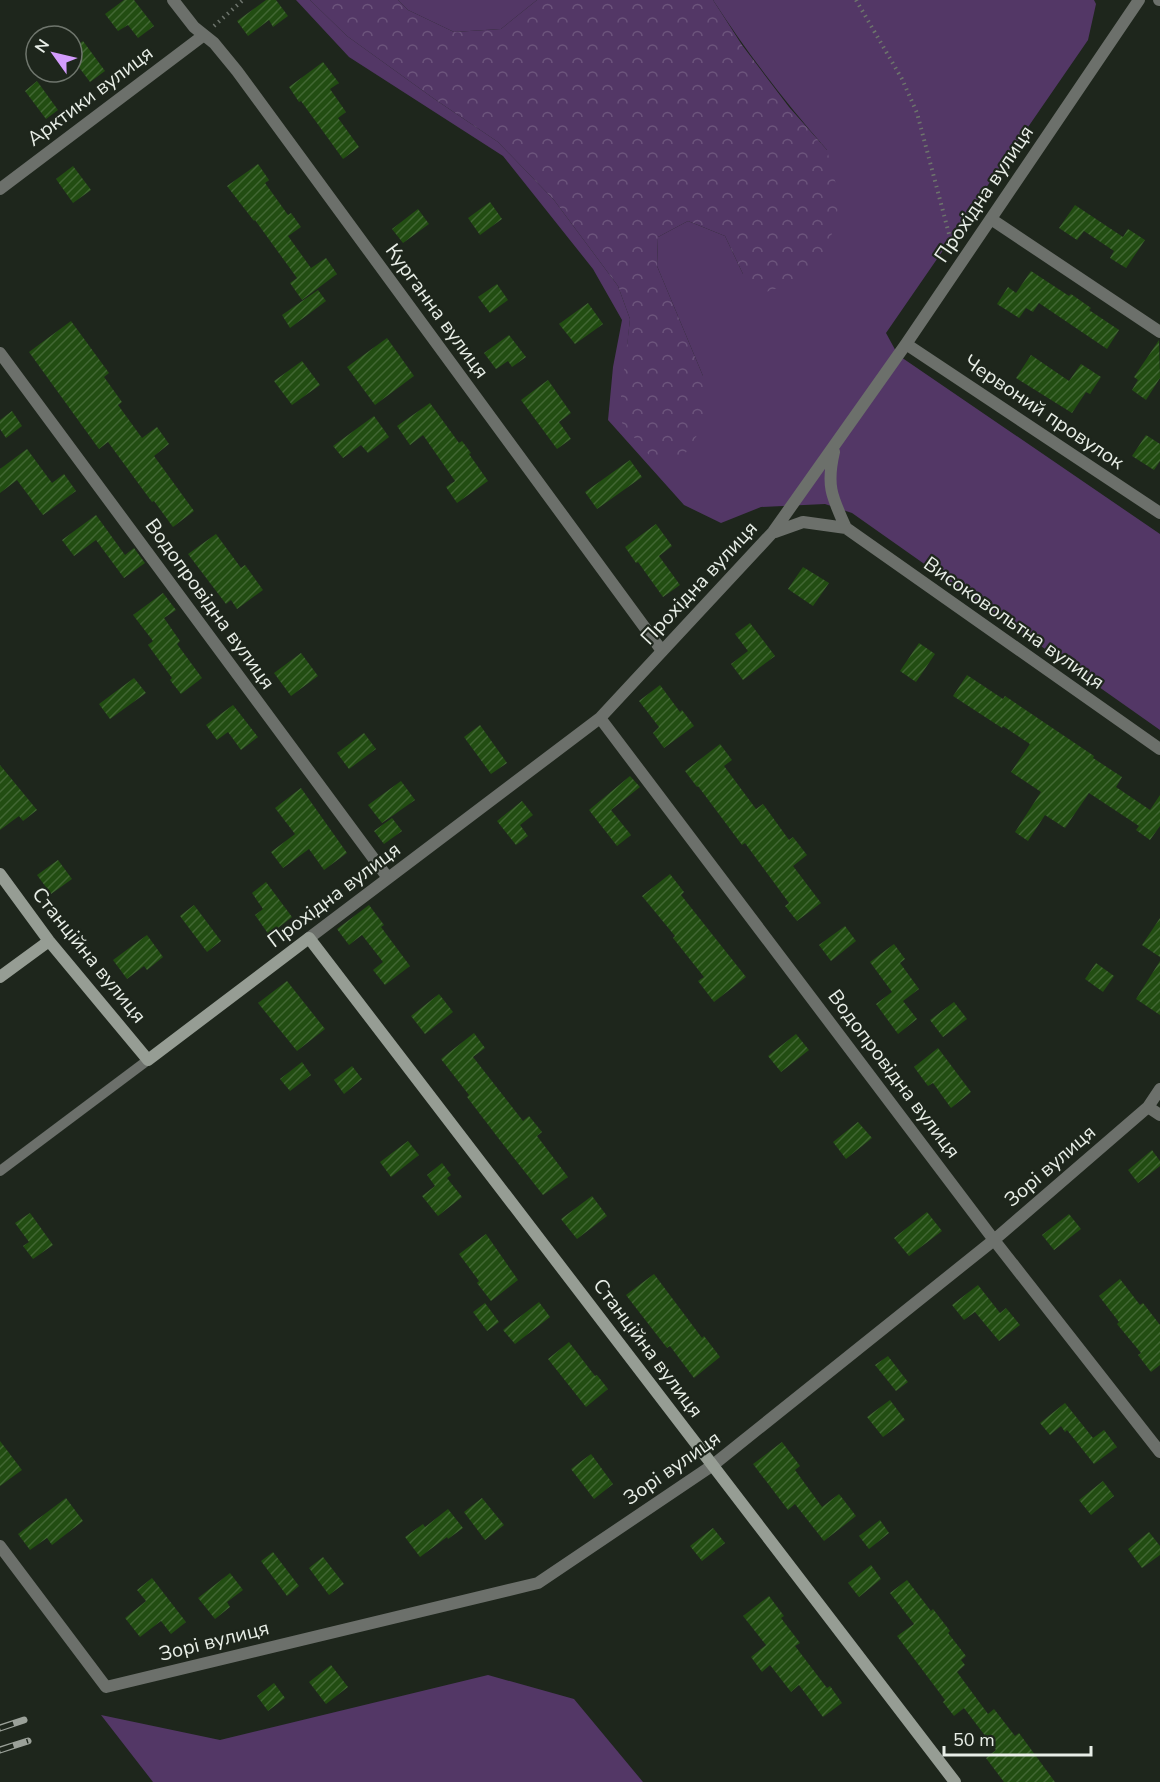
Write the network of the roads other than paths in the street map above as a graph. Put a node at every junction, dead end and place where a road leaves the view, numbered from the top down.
1 (173, 0) edge
2 (1139, 0) edge
3 (204, 34) junction
4 (0, 189) edge
5 (991, 219) junction
6 (1160, 332) edge
7 (906, 344) junction
8 (0, 353) edge
9 (836, 446) junction
10 (1160, 513) edge
11 (846, 528) junction
12 (774, 532) junction
13 (662, 651) junction
14 (600, 718) junction
15 (1160, 749) edge
16 (0, 874) edge
17 (388, 878) junction
18 (309, 938) junction
19 (50, 941) junction
20 (0, 976) edge
21 (148, 1060) junction
22 (1160, 1089) edge
23 (1148, 1107) junction
24 (1160, 1115) edge
25 (0, 1171) edge
26 (994, 1240) junction
27 (1160, 1452) edge
28 (713, 1465) junction
29 (0, 1546) edge
30 (955, 1782) edge

1 - 3 street, Курганна вулиця
2 - 5 street, Прохідна вулиця
3 - 4 street, Арктики вулиця
3 - 13 street, Курганна вулиця
5 - 6 street
5 - 7 street, Прохідна вулиця
7 - 9 street, Прохідна вулиця
7 - 10 street, Червоний провулок
8 - 17 street, Водопровідна вулиця
9 - 11 street
9 - 12 street, Прохідна вулиця
11 - 12 street, Високовольтна вулиця
11 - 15 street, Високовольтна вулиця
12 - 13 street, Прохідна вулиця
13 - 14 street, Прохідна вулиця
14 - 17 street, Прохідна вулиця
14 - 26 street, Водопровідна вулиця
16 - 19 street, Станційна вулиця
17 - 18 street, Прохідна вулиця
18 - 21 street, Прохідна вулиця
18 - 28 street, Станційна вулиця
19 - 20 street
19 - 21 street, Станційна вулиця
21 - 25 lane
22 - 23 street, Зорі вулиця
23 - 24 street
23 - 26 street, Зорі вулиця
26 - 27 street, Водопровідна вулиця
26 - 28 street, Зорі вулиця
28 - 29 street, Зорі вулиця
28 - 30 street, Станційна вулиця

